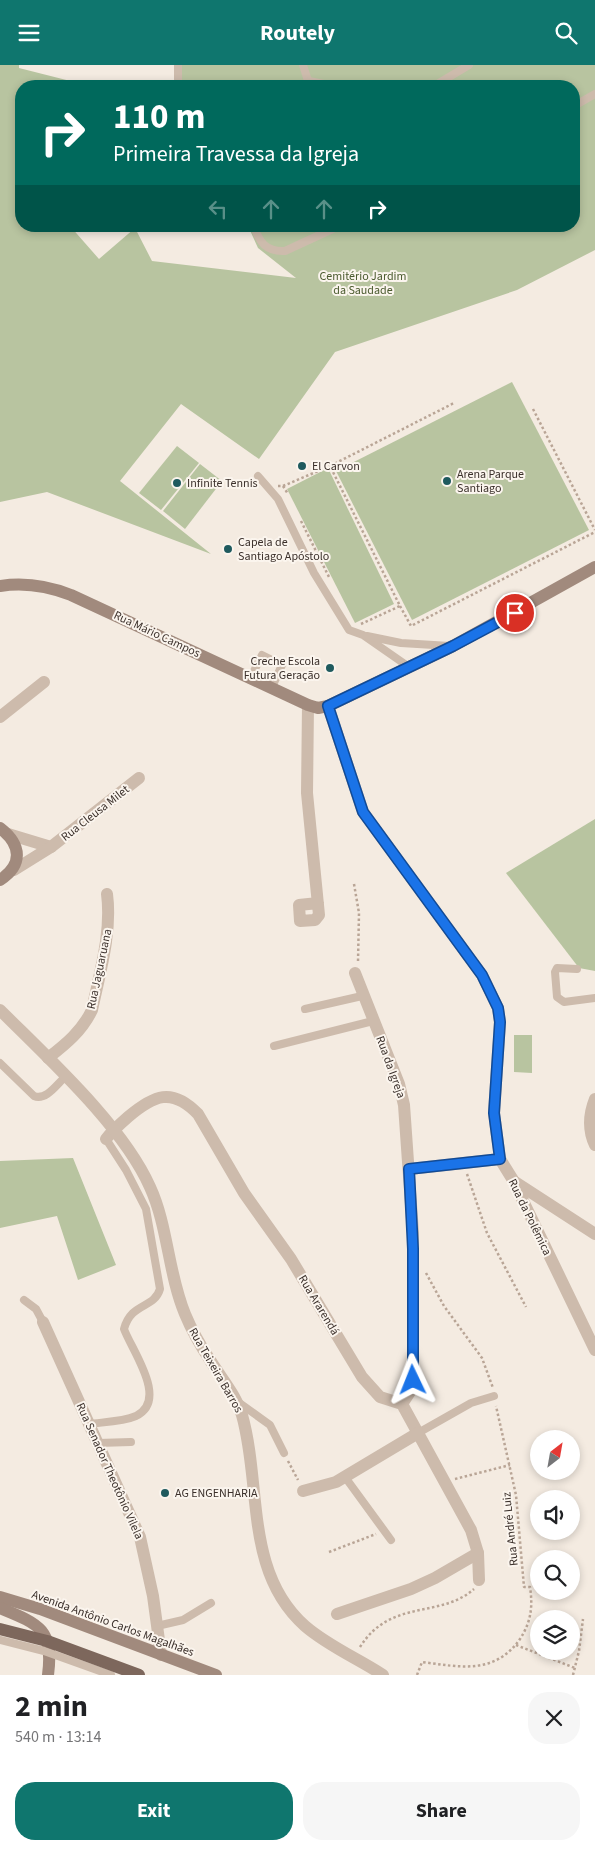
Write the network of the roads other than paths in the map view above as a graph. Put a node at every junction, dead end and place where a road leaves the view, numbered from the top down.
1 (178, 65) edge
2 (303, 65) edge
3 (469, 65) edge
4 (178, 80) edge
5 (308, 80) edge
6 (444, 80) edge
7 (595, 94) edge
8 (580, 103) edge
9 (257, 232) edge
10 (326, 232) edge
11 (258, 476) dead end
12 (595, 567) edge
13 (0, 586) edge
14 (363, 635) junction
15 (453, 646) junction
16 (408, 667) junction
17 (251, 677) junction
18 (44, 682) dead end
19 (272, 687) junction
20 (308, 705) junction
21 (328, 706) junction
22 (0, 717) edge
23 (140, 778) dead end
24 (4, 831) edge
25 (51, 847) junction
26 (14, 870) junction
27 (0, 880) edge
28 (107, 893) dead end
29 (318, 903) dead end
30 (577, 969) dead end
31 (354, 973) road end
32 (362, 996) junction
33 (595, 998) edge
34 (305, 1009) dead end
35 (0, 1010) edge
36 (373, 1021) junction
37 (274, 1047) dead end
38 (48, 1058) junction
39 (1, 1065) edge
40 (65, 1077) junction
41 (595, 1099) edge
42 (109, 1135) junction
43 (595, 1145) edge
44 (500, 1159) junction
45 (409, 1169) junction
46 (513, 1180) junction
47 (595, 1234) edge
48 (24, 1300) dead end
49 (44, 1322) joint
50 (595, 1350) edge
51 (494, 1395) road end
52 (236, 1401) junction
53 (402, 1404) junction
54 (89, 1423) junction
55 (418, 1433) junction
56 (131, 1442) dead end
57 (98, 1443) junction
58 (284, 1453) road end
59 (345, 1477) junction
60 (303, 1491) road end
61 (391, 1540) dead end
62 (478, 1553) junction
63 (479, 1580) road end
64 (0, 1597) edge
65 (210, 1603) dead end
66 (0, 1608) edge
67 (337, 1614) dead end
68 (157, 1626) junction
69 (0, 1629) edge
70 (0, 1640) edge
71 (160, 1655) junction
72 (48, 1675) edge
73 (111, 1675) edge
74 (139, 1675) edge
75 (216, 1675) edge
76 (383, 1675) edge

1 - 4 lane
2 - 5 lane
3 - 6 lane
7 - 8 lane
9 - 10 lane
11 - 14 lane
12 - 15 main road
13 - 17 main road, Rua Mário Campos
14 - 15 lane
14 - 16 lane
15 - 16 main road
16 - 21 main road
17 - 19 main road, Rua Mário Campos
17 - 19 lane
18 - 22 street
19 - 20 main road, Rua Mário Campos
20 - 21 main road
20 - 29 street
21 - 44 street, Rua da Polêmica
23 - 25 street, Rua Cleusa Milet
24 - 25 street, Rua Cleusa Milet
24 - 26 main road
25 - 26 street, Rua Cleusa Milet
26 - 27 main road, Rua Cleusa Milet
28 - 38 street, Rua Jaguaruana
30 - 33 lane
31 - 32 street, Rua da Igreja
32 - 34 lane
32 - 36 street, Rua da Igreja
35 - 38 street, Rua Teixeira Barros
36 - 37 lane
36 - 45 street, Rua da Igreja
38 - 40 street, Rua Teixeira Barros
39 - 40 lane
40 - 42 street, Rua Teixeira Barros
41 - 43 street
42 - 52 street, Rua Teixeira Barros
42 - 53 street, Rua Ararendá
42 - 54 lane
44 - 45 street
44 - 46 street, Rua da Polêmica
45 - 53 street, Rua da Igreja
46 - 47 street
46 - 50 street, Rua da Polêmica
48 - 49 lane
49 - 54 street, Rua Senador Theotônio Vilela
51 - 55 lane
52 - 58 lane
52 - 76 street, Rua Teixeira Barros
53 - 55 street
54 - 57 street, Rua Senador Theotônio Vilela
55 - 59 street
55 - 62 street
56 - 57 lane
57 - 68 street, Rua Senador Theotônio Vilela
59 - 60 street
59 - 61 lane
62 - 63 street
62 - 67 street
64 - 71 main road, Avenida Antônio Carlos Magalhães
65 - 68 lane
66 - 72 main road
68 - 71 street, Rua Senador Theotônio Vilela
69 - 74 main road, bridge
70 - 73 lane, bridge
71 - 75 main road, Avenida Antônio Carlos Magalhães

